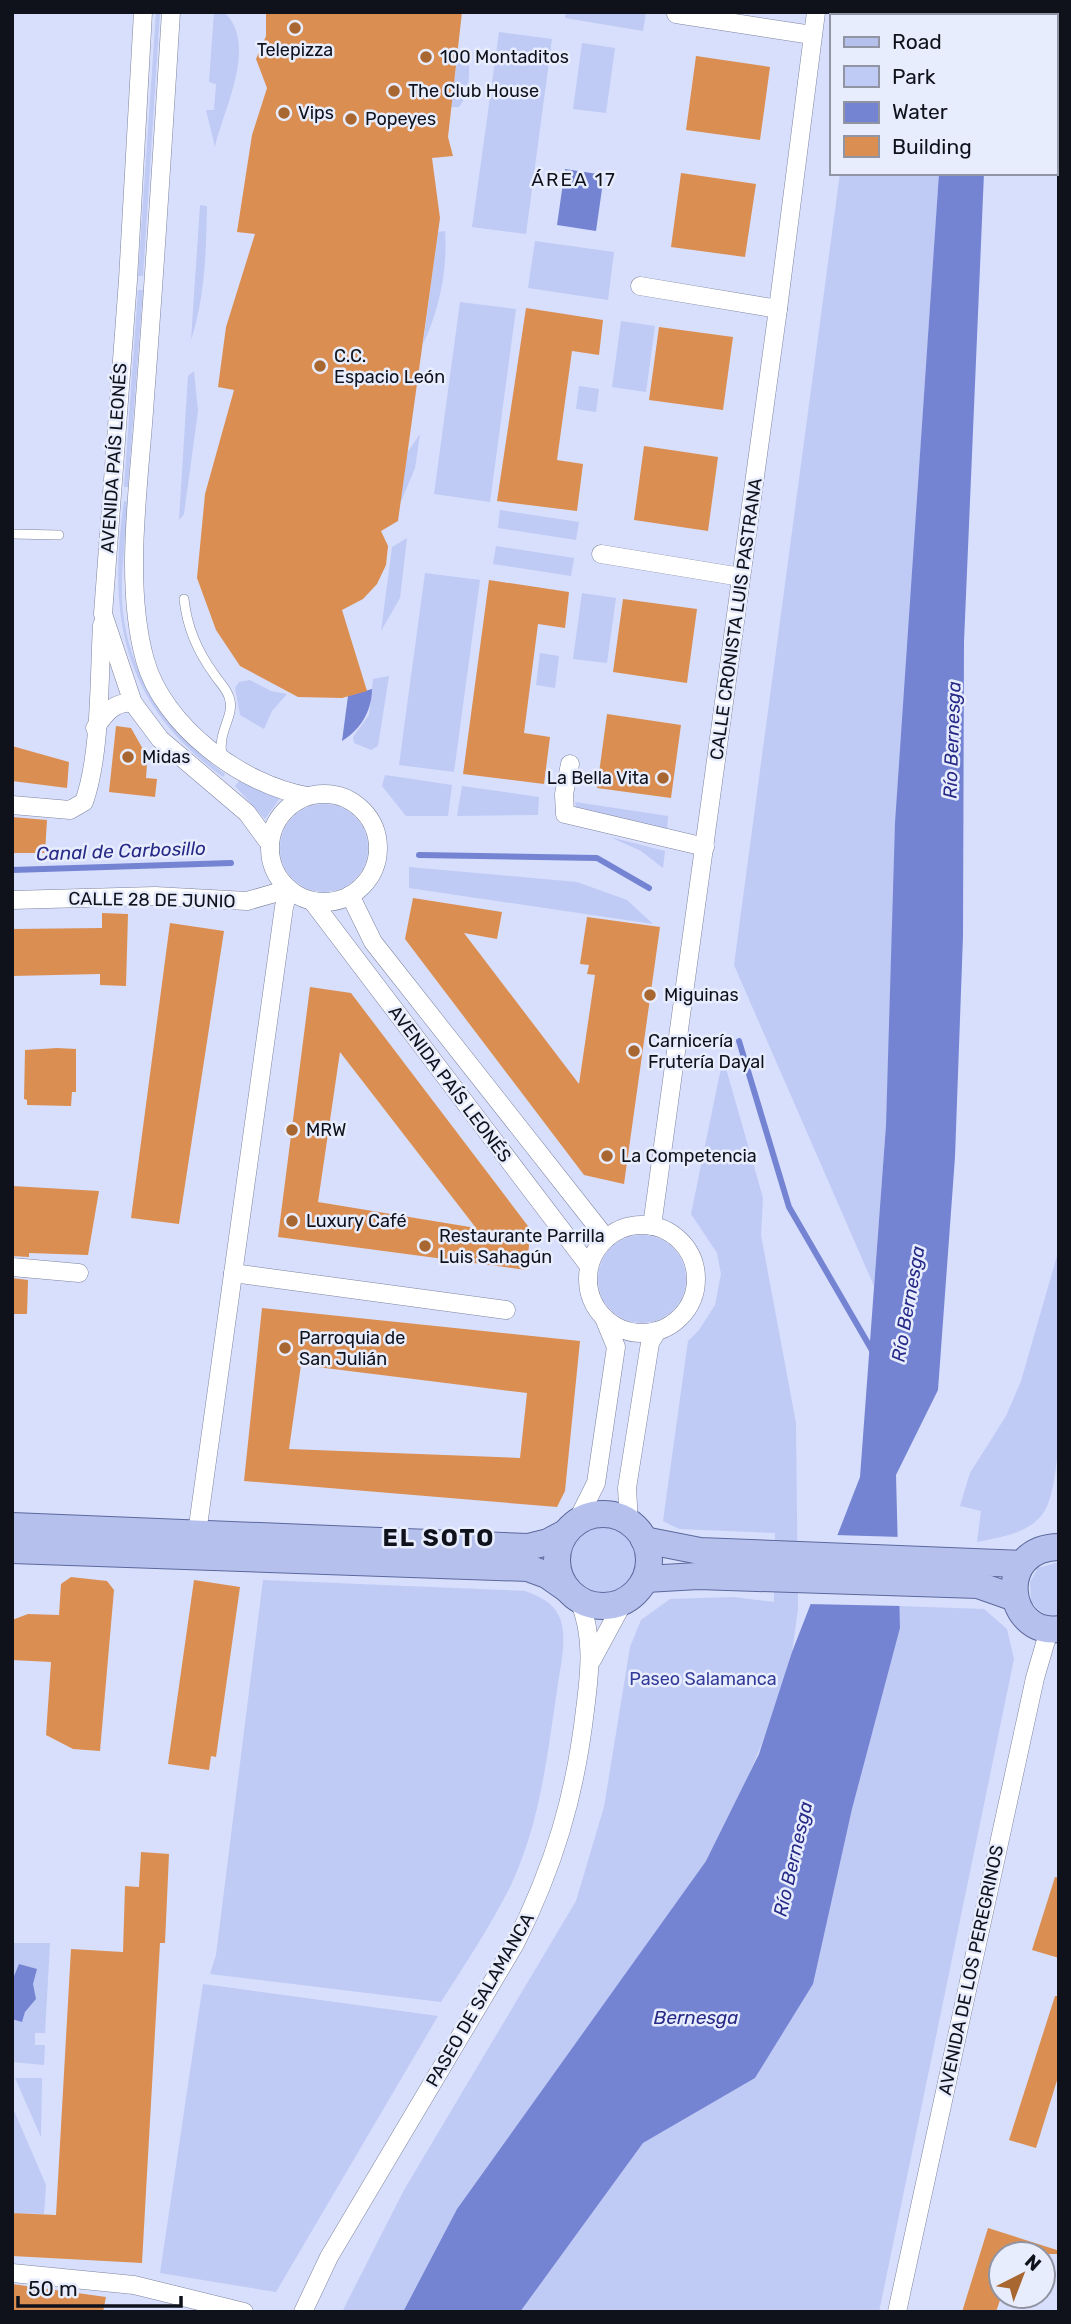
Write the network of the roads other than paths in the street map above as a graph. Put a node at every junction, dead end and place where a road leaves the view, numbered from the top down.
1 (143, 12) edge
2 (171, 12) edge
3 (816, 12) edge
4 (676, 13) edge
5 (812, 34) junction
6 (640, 286) dead end
7 (778, 309) junction
8 (12, 534) edge
9 (59, 535) dead end
10 (601, 554) dead end
11 (741, 576) junction
12 (184, 599) dead end
13 (103, 614) junction
14 (133, 703) junction
15 (95, 728) junction
16 (223, 760) junction
17 (570, 764) dead end
18 (307, 796) junction
19 (12, 805) edge
20 (270, 843) junction
21 (705, 847) junction
22 (289, 889) junction
23 (350, 895) junction
24 (12, 900) edge
25 (312, 901) junction
26 (652, 1226) junction
27 (606, 1238) junction
28 (589, 1266) junction
29 (12, 1267) edge
30 (79, 1273) dead end
31 (233, 1273) junction
32 (506, 1310) dead end
33 (604, 1318) junction
34 (657, 1331) junction
35 (570, 1528) junction
36 (637, 1532) junction
37 (197, 1533) junction
38 (24, 1544) edge
39 (1059, 1546) edge
40 (1021, 1564) junction
41 (775, 1566) junction
42 (968, 1573) junction
43 (646, 1579) junction
44 (573, 1595) junction
45 (1015, 1598) junction
46 (624, 1601) junction
47 (1054, 1630) edge
48 (591, 1663) junction
49 (12, 2273) edge
50 (244, 2312) edge
51 (303, 2312) edge
52 (897, 2312) edge

1 - 13 street, AVENIDA PAÍS LEONÉS
2 - 16 street, AVENIDA PAÍS LEONÉS
3 - 5 street, CALLE CRONISTA LUIS PASTRANA
4 - 5 street
5 - 7 street, CALLE CRONISTA LUIS PASTRANA
6 - 7 street
7 - 11 street, CALLE CRONISTA LUIS PASTRANA
8 - 9 lane
10 - 11 street
11 - 21 street, CALLE CRONISTA LUIS PASTRANA
12 - 16 lane
13 - 14 street, AVENIDA PAÍS LEONÉS
13 - 15 street
14 - 15 street
14 - 20 street, AVENIDA PAÍS LEONÉS
15 - 19 street
16 - 18 street, AVENIDA PAÍS LEONÉS
17 - 21 street
18 - 20 street
18 - 23 street
20 - 22 street
21 - 26 street, CALLE CRONISTA LUIS PASTRANA
22 - 24 street, CALLE 28 DE JUNIO
22 - 25 street
22 - 31 street
23 - 25 street
23 - 27 street, AVENIDA PAÍS LEONÉS
25 - 28 street, AVENIDA PAÍS LEONÉS
26 - 27 street
26 - 34 street
27 - 28 street
28 - 33 street
29 - 30 street
31 - 32 street
31 - 37 street
33 - 34 street
33 - 35 street
34 - 36 street
35 - 36 main road
35 - 37 main road
35 - 44 main road
36 - 41 main road
36 - 43 main road
37 - 38 main road
38 - 44 main road
39 - 40 main road
40 - 42 main road
40 - 45 main road
41 - 42 main road
41 - 43 main road
42 - 45 main road
43 - 46 main road
44 - 46 main road
44 - 48 street, PASEO DE SALAMANCA
45 - 47 main road
46 - 48 street, PASEO DE SALAMANCA
47 - 52 street, AVENIDA DE LOS PEREGRINOS
48 - 51 street, PASEO DE SALAMANCA
49 - 50 street

